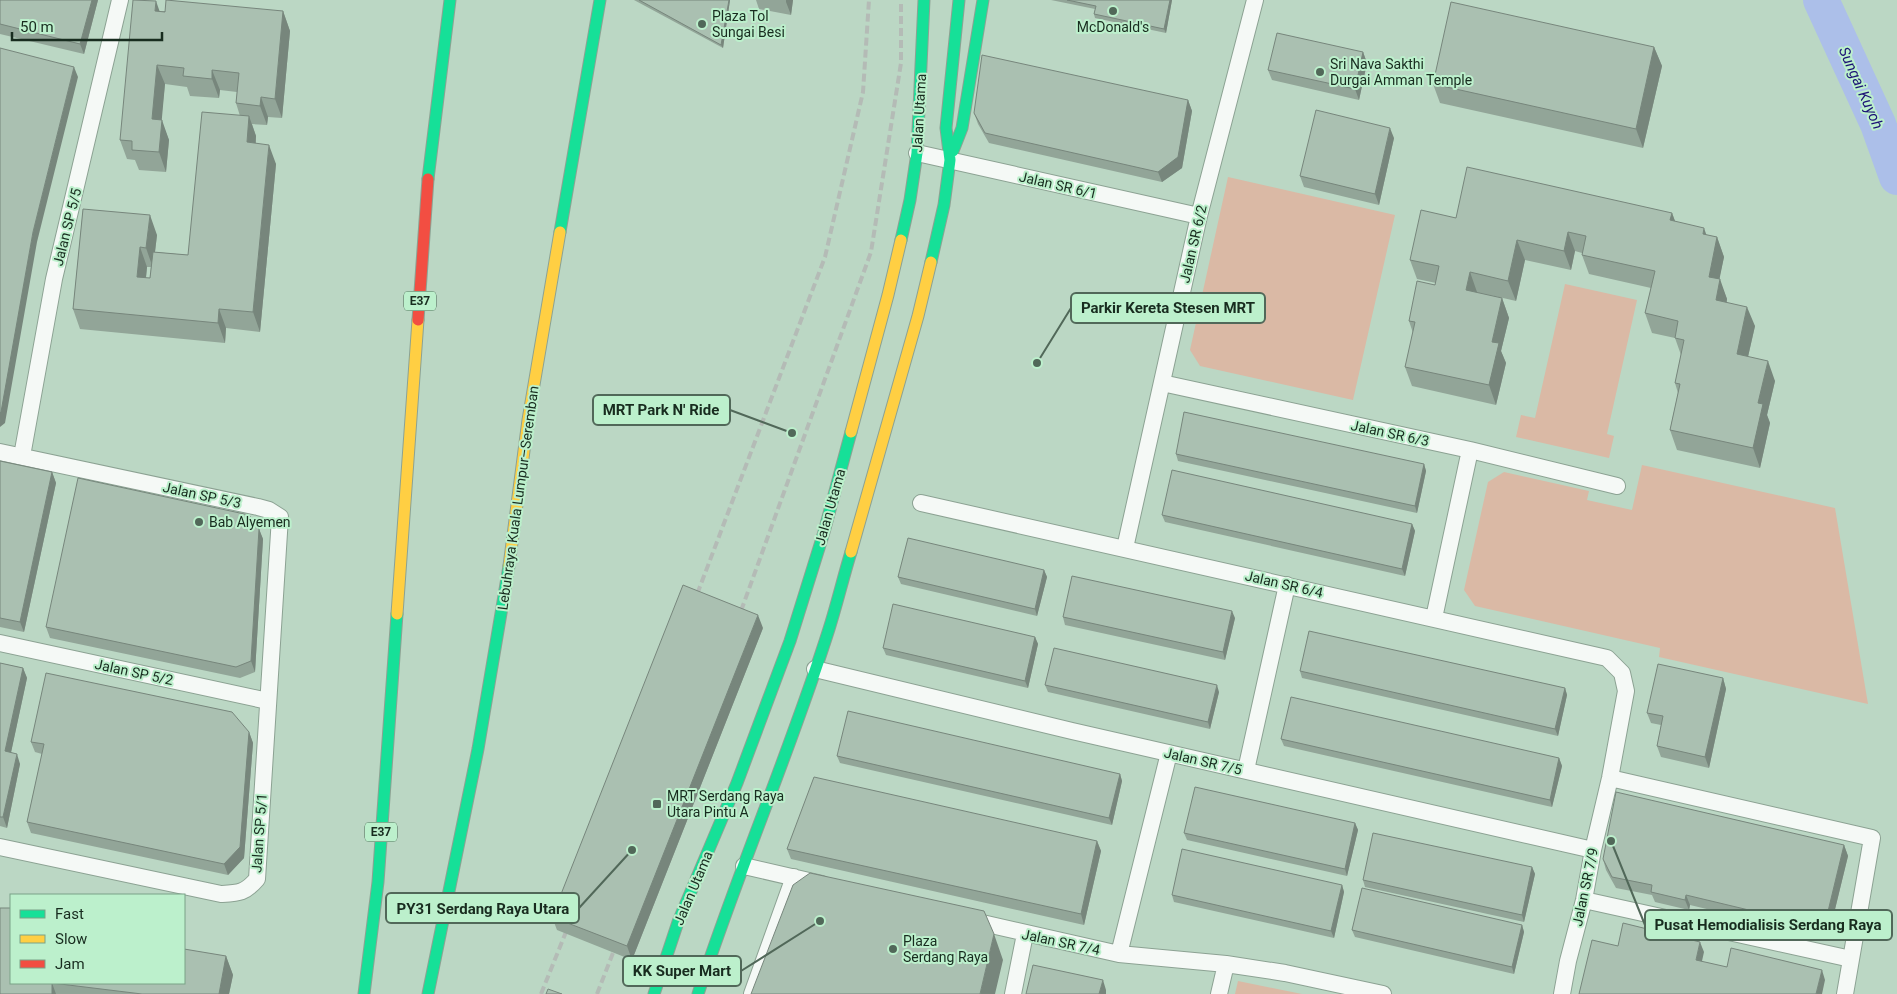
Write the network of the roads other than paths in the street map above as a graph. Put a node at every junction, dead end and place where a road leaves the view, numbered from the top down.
1 (120, 0) edge
2 (450, 0) edge
3 (600, 0) edge
4 (924, 0) edge
5 (959, 0) edge
6 (983, 0) edge
7 (1255, 0) edge
8 (918, 153) junction
9 (950, 160) junction
10 (1199, 216) junction
11 (1162, 383) junction
12 (1470, 450) junction
13 (0, 452) edge
14 (22, 456) junction
15 (1617, 486) dead end
16 (921, 503) dead end
17 (1125, 548) junction
18 (1287, 585) junction
19 (1434, 618) junction
20 (0, 643) edge
21 (814, 669) junction
22 (1626, 691) joint
23 (268, 701) junction
24 (1169, 753) junction
25 (1246, 770) junction
26 (1610, 778) junction
27 (0, 847) edge
28 (1593, 850) junction
29 (744, 866) junction
30 (794, 877) junction
31 (832, 887) edge
32 (1584, 900) junction
33 (958, 918) edge
34 (1025, 934) junction
35 (1119, 954) junction
36 (1851, 959) junction
37 (1226, 964) junction
38 (364, 994) edge
39 (428, 994) edge
40 (654, 994) edge
41 (698, 994) edge
42 (752, 994) edge
43 (1013, 994) edge
44 (1219, 994) edge
45 (1383, 994) edge
46 (1562, 994) edge
47 (1845, 994) edge

1 - 14 street, Jalan SP 5/5
2 - 38 main road, E37
3 - 39 main road, Lebuhraya Kuala Lumpur–Seremban
4 - 8 main road, Jalan Utama
5 - 9 main road, Jalan Utama
6 - 9 main road
7 - 10 street, Jalan SR 6/2
8 - 9 street, Jalan SR 6/1
8 - 40 main road, Jalan Utama
9 - 10 street, Jalan SR 6/1
9 - 21 main road, Jalan Utama
10 - 11 street, Jalan SR 6/2
11 - 12 street, Jalan SR 6/3
11 - 17 street, Jalan SR 6/2
12 - 15 street, Jalan SR 6/3
12 - 19 street
13 - 14 street, Jalan SP 5/3
14 - 23 street, Jalan SP 5/3
16 - 17 street, Jalan SR 6/4
17 - 18 street, Jalan SR 6/4
18 - 19 street, Jalan SR 6/4
18 - 25 street
19 - 22 street, Jalan SR 6/4
20 - 23 street, Jalan SP 5/2
21 - 24 street, Jalan SR 7/5
21 - 29 main road, Jalan Utama
22 - 26 street, Jalan SR 7/9
23 - 27 street, Jalan SP 5/1
24 - 25 street, Jalan SR 7/5
24 - 35 street
25 - 28 street, Jalan SR 7/5
26 - 28 street, Jalan SR 7/9
26 - 36 street
28 - 32 street, Jalan SR 7/9
29 - 30 street
29 - 41 main road, Jalan Utama
30 - 31 street
30 - 42 street
32 - 36 street
32 - 46 street, Jalan SR 7/9
33 - 34 street, Jalan SR 7/4
34 - 35 street, Jalan SR 7/4
34 - 43 street
35 - 37 street, Jalan SR 7/4
36 - 47 street
37 - 44 street
37 - 45 street, Jalan SR 7/4

